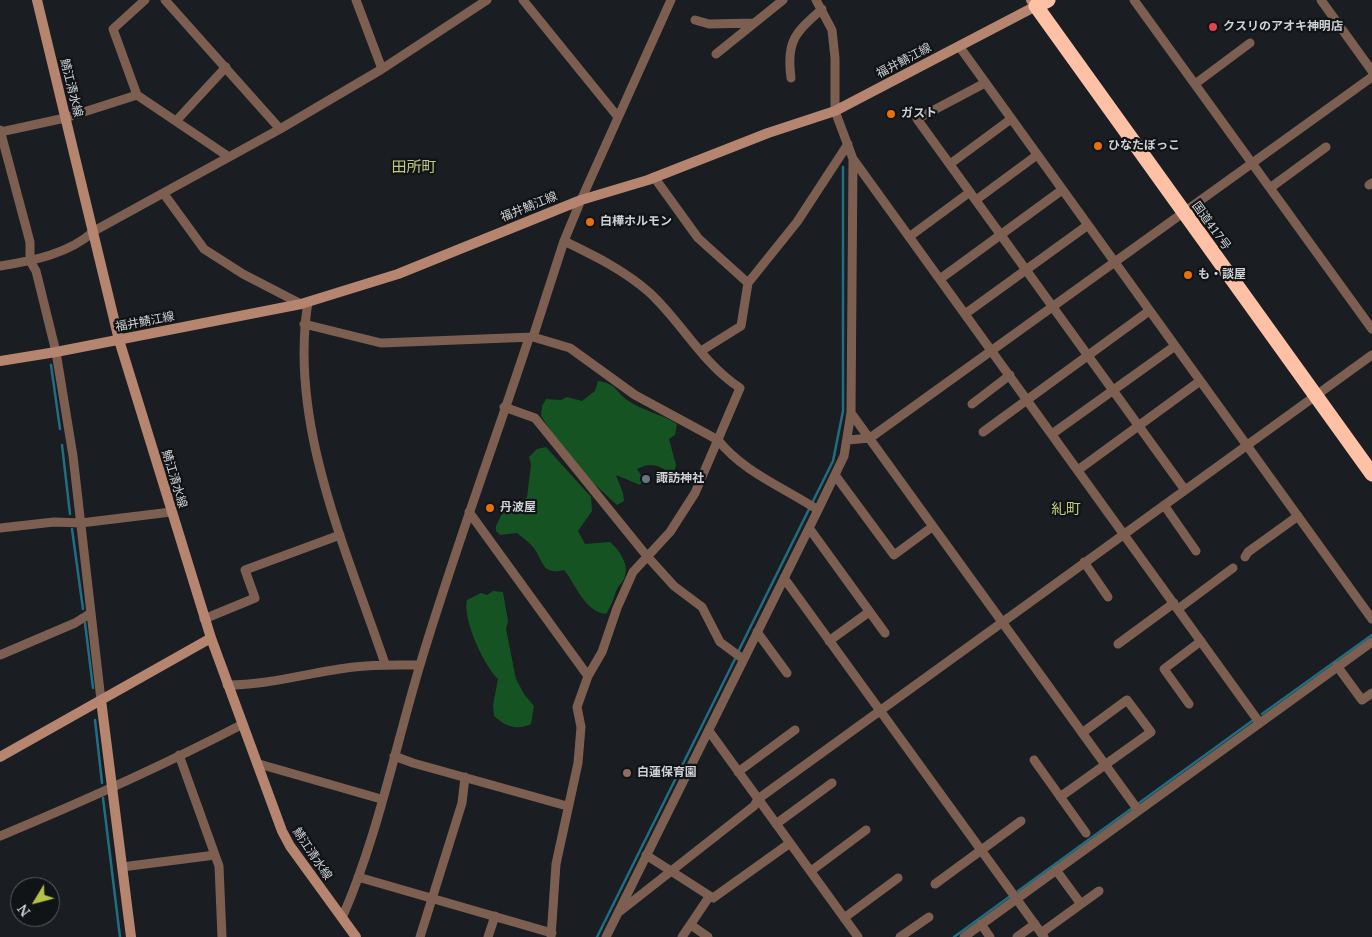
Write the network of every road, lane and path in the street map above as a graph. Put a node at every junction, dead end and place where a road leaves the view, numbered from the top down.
1 (36, 0) edge
2 (145, 0) edge
3 (165, 0) edge
4 (356, 0) edge
5 (487, 0) edge
6 (523, 0) edge
7 (671, 0) edge
8 (816, 0) edge
9 (1134, 0) edge
10 (1321, 0) edge
11 (780, 1) edge
12 (1038, 2) edge
13 (822, 9) junction
14 (694, 20) dead end
15 (754, 23) junction
16 (1250, 43) dead end
17 (959, 46) junction
18 (716, 54) dead end
19 (226, 67) junction
20 (382, 69) junction
21 (1372, 70) edge
22 (1372, 77) edge
23 (791, 78) dead end
24 (985, 83) junction
25 (1195, 84) junction
26 (137, 96) junction
27 (835, 111) junction
28 (618, 117) junction
29 (65, 118) junction
30 (1011, 119) junction
31 (176, 121) junction
32 (280, 129) junction
33 (0, 132) edge
34 (848, 144) junction
35 (1326, 147) dead end
36 (1037, 155) junction
37 (229, 157) junction
38 (853, 159) junction
39 (1252, 163) junction
40 (950, 164) junction
41 (654, 177) junction
42 (1270, 188) junction
43 (1062, 190) junction
44 (164, 194) junction
45 (973, 196) junction
46 (581, 200) junction
47 (1183, 212) junction
48 (1088, 226) junction
49 (94, 231) junction
50 (1001, 234) junction
51 (909, 237) junction
52 (564, 242) junction
53 (30, 261) junction
54 (1114, 262) junction
55 (0, 266) edge
56 (1027, 270) junction
57 (940, 279) junction
58 (748, 283) junction
59 (304, 303) junction
60 (1053, 306) junction
61 (1149, 311) junction
62 (966, 314) junction
63 (304, 324) junction
64 (1372, 329) edge
65 (531, 338) junction
66 (119, 340) junction
67 (1175, 346) junction
68 (992, 350) junction
69 (701, 351) junction
70 (56, 352) junction
71 (1089, 355) junction
72 (1372, 355) edge
73 (0, 360) edge
74 (1010, 375) junction
75 (1200, 381) junction
76 (1114, 390) junction
77 (1315, 395) junction
78 (1028, 400) junction
79 (972, 404) dead end
80 (504, 407) junction
81 (851, 412) junction
82 (1140, 426) junction
83 (983, 432) dead end
84 (1052, 434) junction
85 (870, 438) junction
86 (718, 440) junction
87 (848, 440) junction
88 (1246, 445) junction
89 (1370, 467) edge
90 (1078, 470) junction
91 (835, 475) junction
92 (1185, 490) junction
93 (1164, 505) junction
94 (813, 507) junction
95 (171, 512) junction
96 (468, 512) junction
97 (1298, 516) junction
98 (80, 523) junction
99 (932, 527) junction
100 (0, 528) edge
101 (809, 528) junction
102 (1124, 534) junction
103 (340, 535) junction
104 (1196, 551) dead end
105 (646, 555) junction
106 (1245, 556) dead end
107 (1084, 562) junction
108 (1233, 568) dead end
109 (784, 578) junction
110 (1108, 596) dead end
111 (1176, 606) junction
112 (869, 612) junction
113 (91, 613) junction
114 (204, 618) junction
115 (1372, 619) edge
116 (1002, 622) junction
117 (757, 632) junction
118 (885, 633) dead end
119 (211, 638) junction
120 (829, 641) junction
121 (1201, 641) junction
122 (1372, 642) edge
123 (1118, 644) dead end
124 (0, 655) edge
125 (739, 656) junction
126 (384, 664) junction
127 (420, 665) junction
128 (1337, 666) junction
129 (787, 672) dead end
130 (588, 676) junction
131 (227, 685) junction
132 (1372, 693) edge
133 (101, 700) junction
134 (1189, 704) dead end
135 (880, 711) junction
136 (1259, 722) junction
137 (243, 724) junction
138 (795, 730) dead end
139 (709, 731) junction
140 (1082, 733) junction
141 (179, 755) junction
142 (394, 756) junction
143 (0, 758) edge
144 (1034, 760) dead end
145 (259, 764) junction
146 (1105, 765) junction
147 (738, 772) junction
148 (465, 777) junction
149 (832, 783) dead end
150 (112, 787) junction
151 (1060, 798) junction
152 (381, 799) junction
153 (758, 799) junction
154 (568, 806) junction
155 (1138, 810) junction
156 (1021, 821) dead end
157 (776, 824) junction
158 (866, 830) dead end
159 (1086, 833) dead end
160 (0, 836) edge
161 (790, 843) junction
162 (981, 851) junction
163 (646, 855) junction
164 (215, 856) junction
165 (122, 867) junction
166 (1056, 870) junction
167 (811, 871) junction
168 (671, 872) junction
169 (358, 877) junction
170 (898, 878) dead end
171 (935, 884) dead end
172 (1099, 891) dead end
173 (710, 897) junction
174 (432, 898) junction
175 (1016, 899) junction
176 (1081, 904) junction
177 (617, 914) junction
178 (495, 916) junction
179 (929, 917) dead end
180 (844, 918) junction
181 (345, 922) junction
182 (982, 924) junction
183 (1035, 924) junction
184 (691, 925) junction
185 (552, 935) edge
186 (1042, 935) edge
187 (131, 937) edge
188 (222, 937) edge
189 (344, 937) edge
190 (356, 937) edge
191 (420, 937) edge
192 (488, 937) edge
193 (606, 937) edge
194 (682, 937) edge
195 (708, 937) edge
196 (858, 937) edge
197 (900, 937) edge
198 (964, 937) edge
199 (990, 937) edge
200 (1017, 937) edge

1 - 29 main road, 鯖江清水線
2 - 26 street
3 - 19 street
4 - 20 street
5 - 20 street
6 - 28 street
7 - 28 street
8 - 13 street
9 - 25 street
10 - 21 street
11 - 15 street
12 - 17 main road, 福井鯖江線
12 - 47 highway, 国道417号
13 - 23 street
13 - 27 street
14 - 15 street
15 - 18 street
16 - 25 street
17 - 24 street
17 - 27 main road, 福井鯖江線
19 - 31 street
19 - 32 street
20 - 32 street
22 - 39 street
24 - 30 street
24 - 40 street
25 - 39 street
26 - 29 street
26 - 31 street
27 - 34 street
27 - 41 main road, 福井鯖江線
28 - 46 street
29 - 33 street
29 - 49 main road, 鯖江清水線
30 - 36 street
30 - 40 street
31 - 37 street
32 - 37 street
33 - 53 street
34 - 38 street
34 - 58 street
35 - 42 street
36 - 43 street
36 - 45 street
37 - 44 street
38 - 51 street
38 - 81 street
39 - 42 street
39 - 47 street
40 - 45 street
41 - 46 main road, 福井鯖江線
41 - 58 street
42 - 64 street
43 - 48 street
43 - 50 street
44 - 49 street
44 - 59 street
45 - 50 street
45 - 51 street
46 - 52 street
46 - 59 main road, 福井鯖江線
47 - 54 street
47 - 77 highway, 国道417号
48 - 54 street
48 - 56 street
49 - 53 street
49 - 66 main road, 鯖江清水線
50 - 56 street
50 - 57 street
51 - 57 street
52 - 65 street
52 - 69 street
53 - 55 street
53 - 70 street
54 - 60 street
54 - 61 street
56 - 60 street
56 - 62 street
57 - 62 street
58 - 69 street
59 - 63 street
59 - 66 main road, 福井鯖江線
60 - 68 street
60 - 71 street
61 - 67 street
61 - 71 street
62 - 68 street
63 - 65 street
63 - 103 street
65 - 80 street
65 - 86 street
66 - 70 main road, 福井鯖江線
66 - 95 main road, 鯖江清水線
67 - 75 street
67 - 76 street
68 - 74 street
68 - 85 street
69 - 86 street
70 - 73 main road, 福井鯖江線
70 - 98 street
71 - 76 street
71 - 78 street
72 - 77 street
74 - 78 street
74 - 79 street
75 - 82 street
75 - 88 street
76 - 82 street
76 - 84 street
77 - 88 street
77 - 89 highway, 国道417号
78 - 83 street
78 - 84 street
80 - 96 street
80 - 105 street
81 - 85 street
81 - 87 street
82 - 90 street
82 - 92 street
84 - 90 street
85 - 87 street
85 - 99 street
86 - 94 street
86 - 105 street
87 - 91 street
88 - 92 street
88 - 97 street
90 - 102 street
91 - 94 street
91 - 99 street
92 - 93 street
93 - 102 street
93 - 104 street
94 - 101 street
95 - 98 street
95 - 114 main road, 鯖江清水線
96 - 127 street
96 - 130 street
97 - 106 street
97 - 115 street
98 - 100 street
98 - 113 street
99 - 116 street
101 - 109 street
101 - 112 street
102 - 107 street
102 - 111 street
103 - 114 street
103 - 126 street
105 - 125 street
105 - 130 street
107 - 110 street
107 - 116 street
108 - 111 street
109 - 117 street
109 - 120 street
111 - 121 street
111 - 123 street
112 - 118 street
112 - 120 street
113 - 124 street
113 - 133 street
114 - 119 main road, 鯖江清水線
116 - 135 street
116 - 140 street
117 - 125 street
117 - 129 street
119 - 131 main road, 鯖江清水線
119 - 133 main road
120 - 135 street
121 - 134 street
121 - 136 street
122 - 128 street
125 - 139 street
126 - 127 street
126 - 131 street
127 - 142 street
128 - 132 street
128 - 136 street
130 - 154 street
131 - 137 main road, 鯖江清水線
133 - 143 main road
133 - 150 main road
135 - 153 street
135 - 162 street
136 - 155 street
137 - 141 street
137 - 145 main road, 鯖江清水線
138 - 147 street
139 - 147 street
139 - 163 street
140 - 146 street
140 - 146 street
141 - 150 street
141 - 164 street
142 - 148 street
142 - 152 street
144 - 151 street
145 - 152 street
145 - 181 main road, 鯖江清水線
146 - 151 street
146 - 155 street
147 - 153 street
148 - 154 street
148 - 174 street
149 - 157 street
150 - 160 street
150 - 165 main road
151 - 159 street
152 - 169 street
153 - 157 street
153 - 168 street
154 - 185 street
155 - 166 street
156 - 162 street
157 - 161 street
158 - 167 street
161 - 167 street
161 - 173 street
162 - 171 street
162 - 175 street
163 - 168 street
163 - 177 street
164 - 165 street
164 - 188 street
165 - 187 main road
166 - 175 street
166 - 176 street
167 - 180 street
168 - 173 street
168 - 177 street
169 - 174 street
169 - 181 street
170 - 180 street
172 - 176 street
173 - 184 street
174 - 178 street
174 - 191 street
175 - 182 street
175 - 183 street
176 - 186 street
177 - 193 street
178 - 185 street
178 - 192 street
179 - 197 street
180 - 196 street
181 - 189 main road
181 - 190 main road, 鯖江清水線
182 - 198 street
182 - 199 street
183 - 186 street
183 - 200 street
184 - 194 street
184 - 195 street

